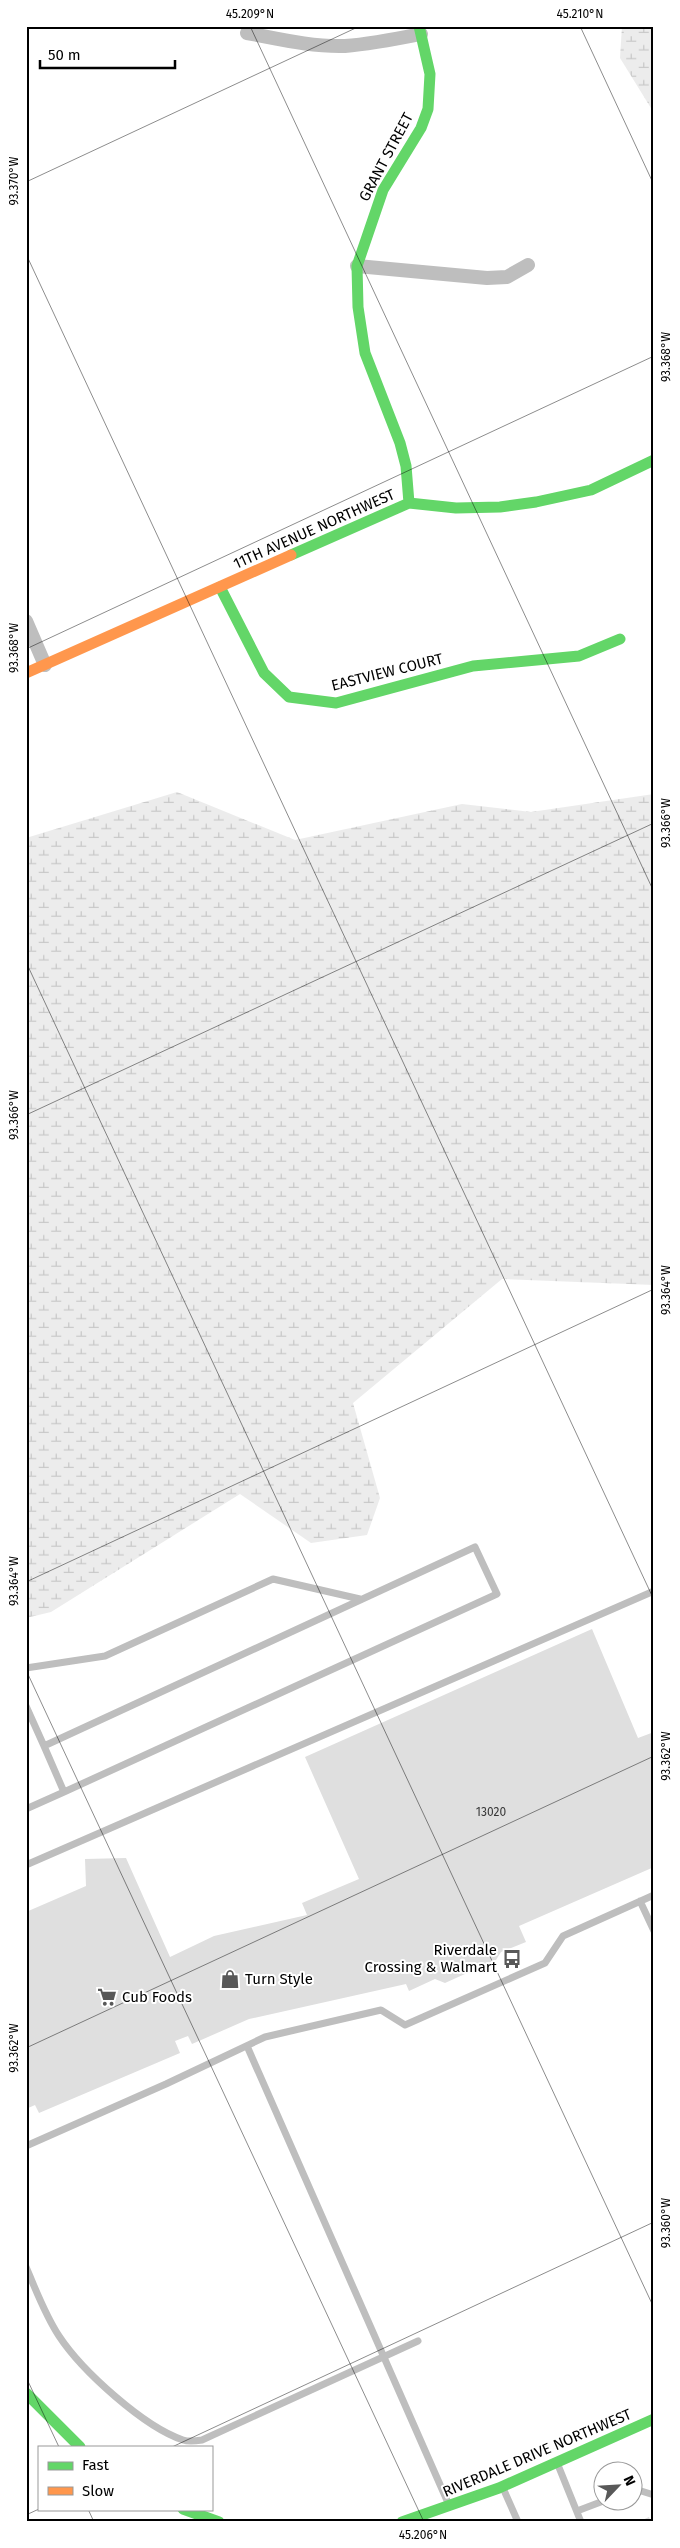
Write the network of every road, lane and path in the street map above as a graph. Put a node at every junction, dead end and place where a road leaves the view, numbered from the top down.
1 (420, 30) edge
2 (247, 33) dead end
3 (528, 265) dead end
4 (358, 266) junction
5 (654, 460) edge
6 (409, 503) junction
7 (220, 587) junction
8 (26, 621) edge
9 (620, 639) dead end
10 (45, 665) junction
11 (26, 673) edge
12 (654, 1591) edge
13 (360, 1600) junction
14 (26, 1668) edge
15 (26, 1706) edge
16 (44, 1746) junction
17 (64, 1792) junction
18 (26, 1809) edge
19 (26, 1865) edge
20 (654, 1895) edge
21 (640, 1901) junction
22 (654, 1931) edge
23 (247, 2046) junction
24 (26, 2146) edge
25 (26, 2267) edge
26 (418, 2341) dead end
27 (384, 2357) junction
28 (26, 2393) edge
29 (654, 2419) edge
30 (79, 2446) edge
31 (557, 2462) junction
32 (503, 2487) junction
33 (592, 2505) edge
34 (450, 2508) junction
35 (186, 2510) edge
36 (577, 2511) junction
37 (219, 2522) edge
38 (402, 2522) edge
39 (518, 2522) edge
40 (581, 2522) edge

1 - 2 street
1 - 4 street, GRANT STREET
3 - 4 street
4 - 6 street, GRANT STREET
5 - 6 street, 11TH AVENUE NORTHWEST
6 - 7 street, 11TH AVENUE NORTHWEST
7 - 9 street, EASTVIEW COURT
7 - 10 street, 11TH AVENUE NORTHWEST
8 - 10 street
10 - 11 street, 11TH AVENUE NORTHWEST
12 - 19 lane
13 - 14 lane
13 - 16 lane
13 - 17 lane
15 - 16 lane
16 - 17 lane
17 - 18 lane
20 - 21 lane
21 - 22 lane
21 - 23 lane
23 - 24 lane
23 - 27 lane
25 - 27 lane
26 - 27 lane
27 - 34 lane
28 - 30 street
29 - 31 street, RIVERDALE DRIVE NORTHWEST
31 - 32 street, RIVERDALE DRIVE NORTHWEST
31 - 36 lane
32 - 34 street, RIVERDALE DRIVE NORTHWEST
32 - 39 lane
33 - 36 lane
34 - 38 street, RIVERDALE DRIVE NORTHWEST
35 - 37 street
36 - 40 lane

